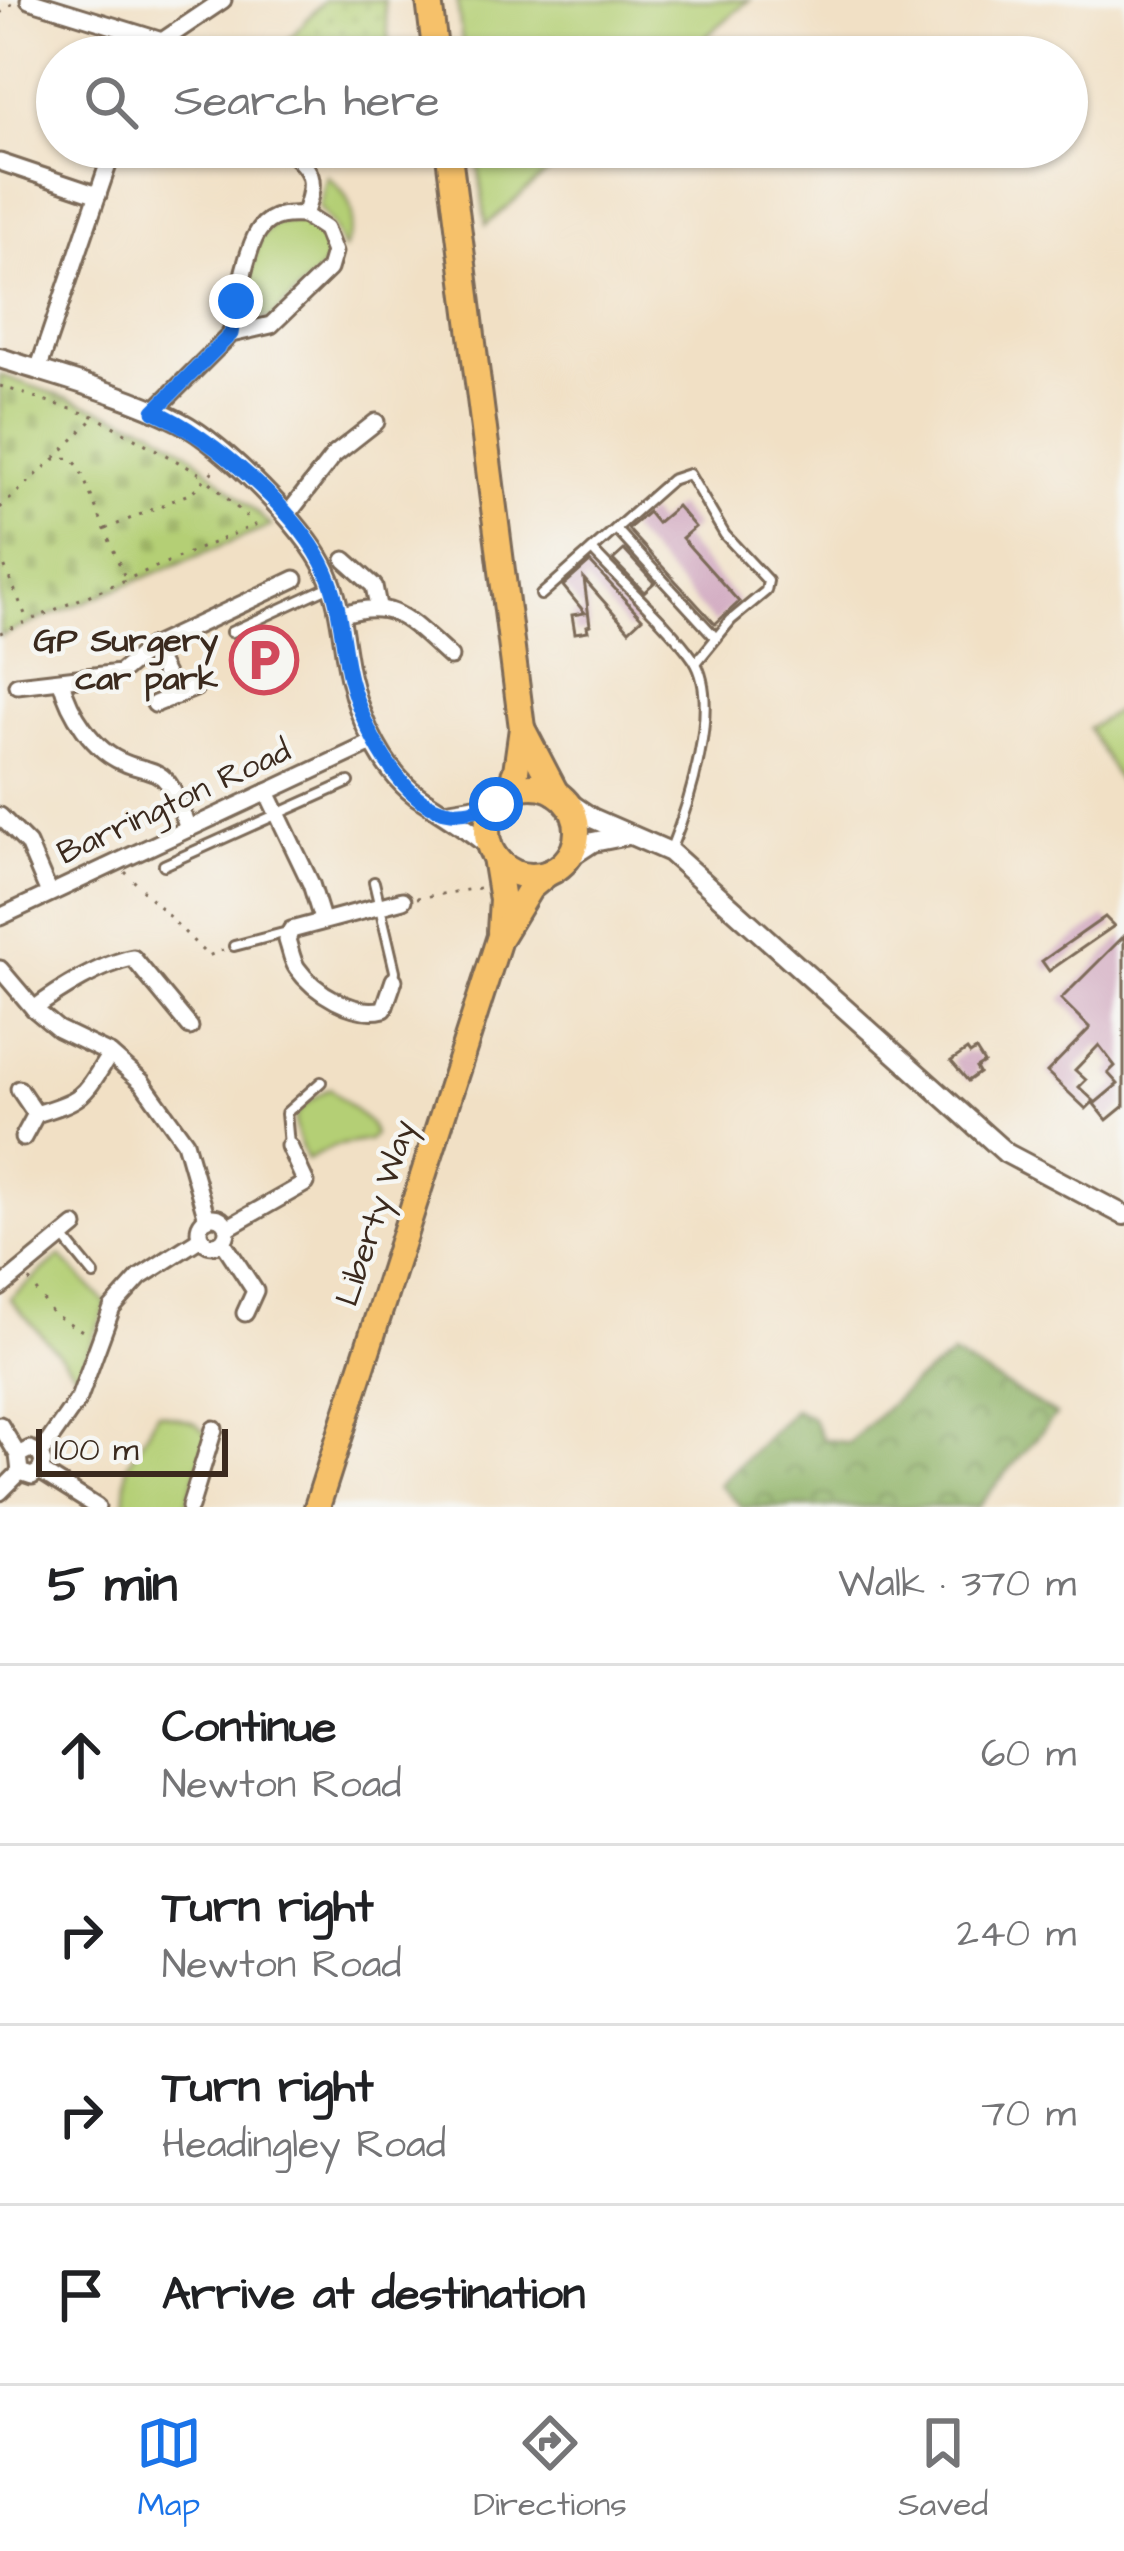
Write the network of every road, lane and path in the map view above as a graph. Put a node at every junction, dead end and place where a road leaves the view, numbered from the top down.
1 (17, 0) edge
2 (29, 0) edge
3 (223, 0) edge
4 (429, 0) edge
5 (0, 14) edge
6 (146, 36) edge
7 (169, 36) edge
8 (433, 36) edge
9 (0, 162) edge
10 (107, 168) edge
11 (310, 168) edge
12 (451, 168) edge
13 (98, 195) junction
14 (304, 215) junction
15 (231, 334) junction
16 (0, 358) edge
17 (38, 370) junction
18 (0, 386) edge
19 (154, 411) junction
20 (96, 417) junction
21 (376, 422) dead end
22 (68, 442) junction
23 (225, 458) junction
24 (54, 459) junction
25 (75, 461) junction
26 (207, 478) junction
27 (0, 508) edge
28 (288, 514) junction
29 (106, 529) junction
30 (616, 530) junction
31 (592, 550) junction
32 (0, 556) edge
33 (344, 574) junction
34 (295, 579) dead end
35 (126, 581) junction
36 (541, 595) dead end
37 (378, 606) junction
38 (341, 614) junction
39 (28, 621) junction
40 (231, 632) dead end
41 (0, 633) edge
42 (716, 638) junction
43 (151, 647) junction
44 (450, 657) dead end
45 (696, 663) junction
46 (61, 681) junction
47 (17, 685) dead end
48 (195, 688) dead end
49 (176, 696) junction
50 (155, 704) dead end
51 (522, 728) junction
52 (374, 742) junction
53 (349, 782) dead end
54 (267, 792) junction
55 (560, 796) junction
56 (501, 800) junction
57 (447, 812) junction
58 (276, 814) junction
59 (0, 816) edge
60 (188, 828) junction
61 (633, 835) junction
62 (493, 852) junction
63 (670, 852) junction
64 (570, 856) junction
65 (115, 862) junction
66 (164, 865) dead end
67 (548, 873) junction
68 (374, 882) dead end
69 (494, 886) dead end
70 (49, 893) junction
71 (404, 900) joint
72 (379, 906) junction
73 (0, 916) edge
74 (322, 919) junction
75 (291, 930) junction
76 (500, 939) junction
77 (234, 946) joint
78 (0, 969) edge
79 (394, 980) joint
80 (34, 1010) junction
81 (190, 1027) dead end
82 (110, 1054) junction
83 (320, 1082) dead end
84 (19, 1090) dead end
85 (36, 1114) junction
86 (23, 1138) dead end
87 (289, 1146) joint
88 (1124, 1215) edge
89 (207, 1219) junction
90 (69, 1231) joint
91 (225, 1235) junction
92 (201, 1238) junction
93 (21, 1269) junction
94 (94, 1275) dead end
95 (0, 1288) edge
96 (245, 1313) dead end
97 (101, 1340) junction
98 (0, 1425) edge
99 (214, 1429) dead end
100 (40, 1462) junction
101 (19, 1463) junction
102 (0, 1492) edge
103 (97, 1507) edge
104 (190, 1507) edge
105 (317, 1507) edge

1 - 5 path
2 - 6 street
3 - 7 street
4 - 8 highway
9 - 13 street
10 - 13 street
11 - 14 street
12 - 51 highway
13 - 17 street
14 - 15 street
14 - 15 street
15 - 19 street
16 - 17 street
17 - 19 street
18 - 20 path
19 - 23 street
20 - 22 path
20 - 26 path
21 - 28 street
22 - 24 path
22 - 25 path
23 - 26 path
23 - 28 street
24 - 25 path
24 - 27 path
25 - 29 path
26 - 29 path
26 - 35 path
28 - 33 street
29 - 35 path
30 - 31 lane
30 - 42 lane
30 - 42 lane
31 - 36 lane
31 - 45 lane
32 - 39 path
33 - 37 street
33 - 38 street
33 - 40 lane
34 - 43 street
35 - 39 path
37 - 38 street
37 - 44 street
38 - 52 street
39 - 41 path
42 - 45 lane
43 - 46 street
43 - 49 street
45 - 63 lane
46 - 47 street
46 - 60 street
48 - 49 street
49 - 50 street
51 - 55 highway
51 - 56 highway
52 - 54 street, Barrington Road
52 - 57 street
53 - 58 lane
54 - 58 street
54 - 60 street, Barrington Road
55 - 56 highway
55 - 61 street
55 - 64 highway
56 - 57 street
56 - 62 highway
57 - 62 street
58 - 66 lane
58 - 74 street
59 - 70 street
60 - 65 street, Barrington Road
61 - 63 street
61 - 64 street
62 - 67 highway
62 - 76 highway, Liberty Way
63 - 88 street
64 - 67 highway
65 - 70 street, Barrington Road
65 - 77 path
67 - 76 highway, Liberty Way
68 - 72 lane
69 - 71 path
70 - 73 street, Barrington Road
71 - 72 street
72 - 74 street
72 - 79 lane
74 - 75 street
75 - 77 lane
75 - 79 street
76 - 105 highway, Liberty Way
78 - 80 street
80 - 81 street
80 - 82 street
82 - 85 street
82 - 89 street
83 - 87 lane
84 - 85 street
85 - 86 street
87 - 91 street
89 - 91 street
89 - 92 street
90 - 93 street
90 - 94 lane
91 - 92 street
91 - 96 street
92 - 97 street
93 - 95 street
93 - 97 path
97 - 100 street
98 - 101 street
99 - 104 street
100 - 101 street
100 - 101 street
100 - 103 street
101 - 102 street

